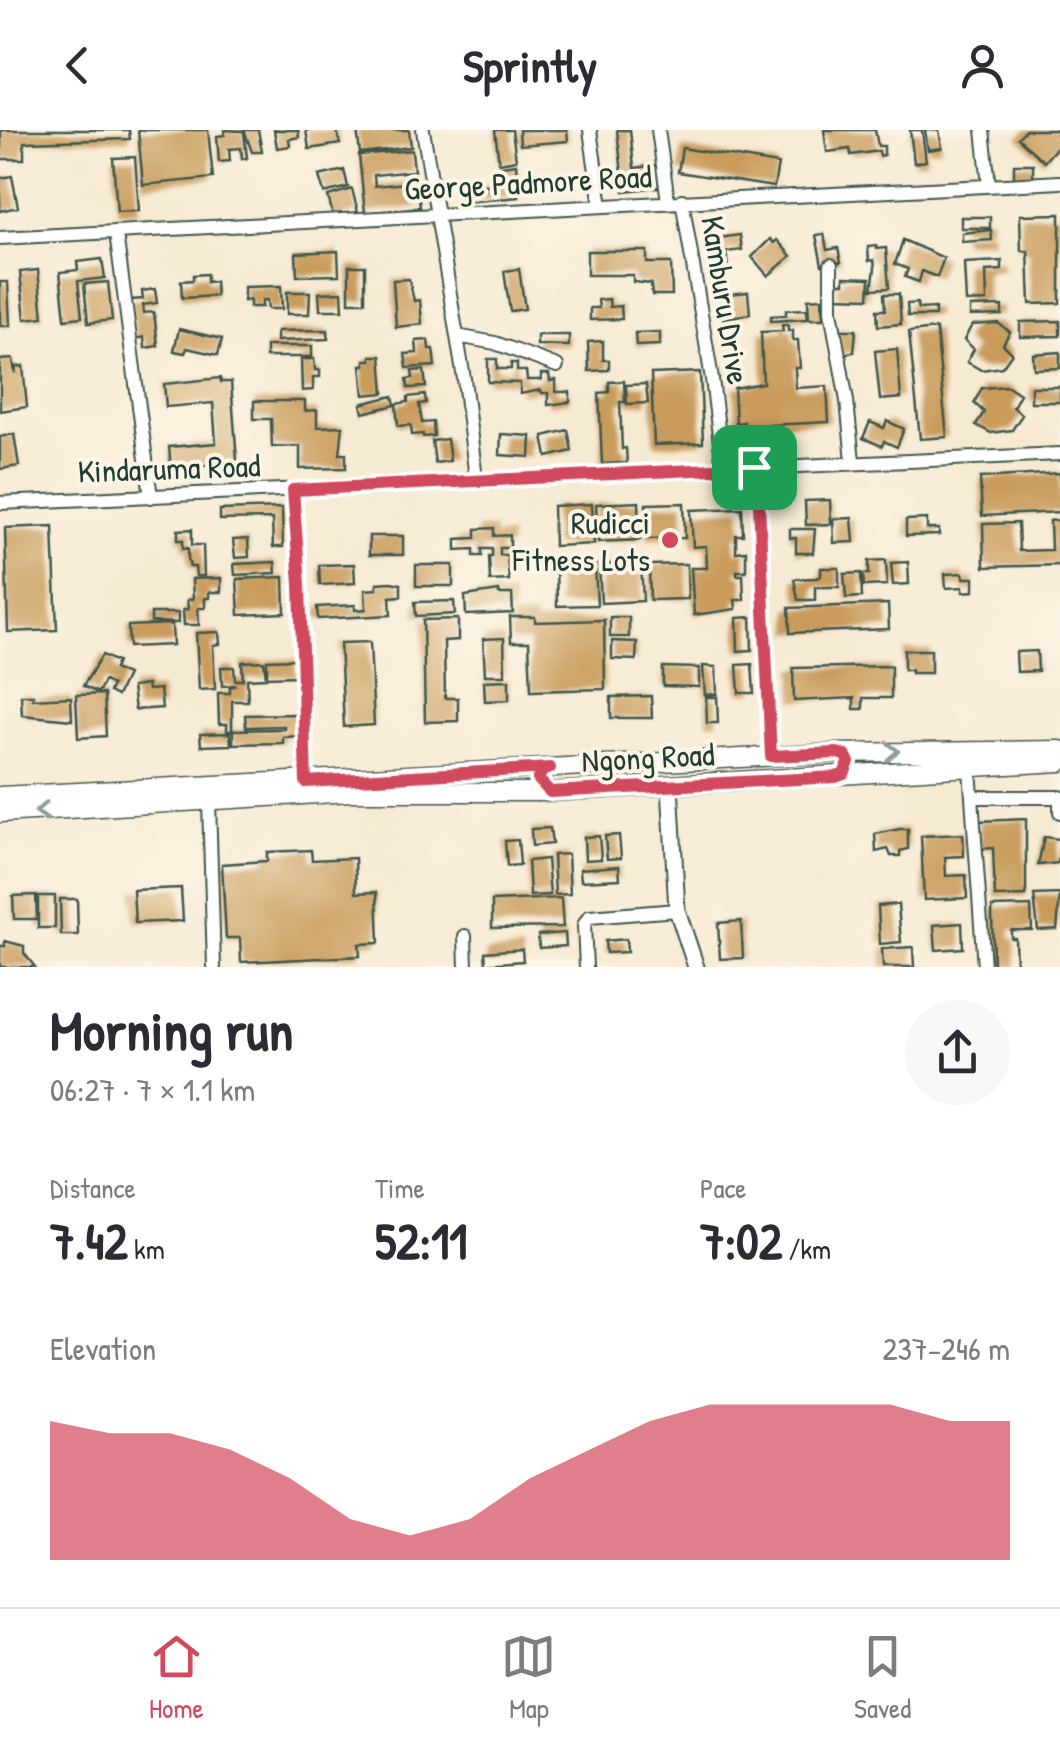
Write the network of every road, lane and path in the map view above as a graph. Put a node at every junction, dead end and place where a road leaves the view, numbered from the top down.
1 (423, 130) edge
2 (590, 130) edge
3 (658, 130) edge
4 (982, 130) edge
5 (1060, 182) edge
6 (990, 185) junction
7 (675, 201) junction
8 (601, 206) junction
9 (437, 214) junction
10 (116, 233) junction
11 (0, 238) edge
12 (831, 265) dead end
13 (457, 336) junction
14 (557, 366) dead end
15 (1060, 454) edge
16 (853, 461) junction
17 (754, 467) junction
18 (722, 468) junction
19 (476, 479) junction
20 (293, 490) junction
21 (151, 496) junction
22 (0, 503) edge
23 (1060, 750) edge
24 (837, 753) junction
25 (771, 756) junction
26 (1060, 762) edge
27 (550, 768) junction
28 (970, 769) junction
29 (836, 777) junction
30 (306, 782) junction
31 (670, 786) junction
32 (550, 792) junction
33 (0, 796) edge
34 (972, 796) junction
35 (1060, 799) edge
36 (209, 802) junction
37 (1060, 812) edge
38 (0, 813) edge
39 (677, 910) junction
40 (465, 936) dead end
41 (214, 967) edge
42 (466, 967) edge
43 (586, 967) edge
44 (696, 967) edge
45 (984, 967) edge

1 - 9 street
2 - 8 street
3 - 7 street, Kamburu Drive
4 - 6 street
5 - 6 street, George Padmore Road
6 - 7 street, George Padmore Road
7 - 8 street, George Padmore Road
7 - 18 street, Kamburu Drive
8 - 9 street, George Padmore Road
9 - 10 street, George Padmore Road
9 - 13 street
10 - 11 street, George Padmore Road
10 - 21 street
12 - 16 street
13 - 14 street
13 - 19 street
15 - 16 street, Kindaruma Road
16 - 17 street, Kindaruma Road
17 - 18 street, Kindaruma Road
17 - 25 street
18 - 19 street, Kindaruma Road
19 - 20 street, Kindaruma Road
20 - 21 street, Kindaruma Road
20 - 30 street
21 - 22 street, Kindaruma Road
24 -> 23 main road, Ngong Road
24 - 25 main road, Ngong Road
24 - 29 main road
25 - 27 main road, Ngong Road
26 - 28 main road, Ngong Road
27 - 30 main road, Ngong Road
27 - 32 main road
28 - 29 main road, Ngong Road
28 - 34 street
29 - 31 main road, Ngong Road
30 - 33 main road, Ngong Road
31 - 32 main road, Ngong Road
31 - 39 street
32 - 36 main road, Ngong Road
34 - 35 street
34 - 45 street
35 - 37 street
36 -> 38 main road, Ngong Road
36 - 41 street
39 - 43 street
39 - 44 street
40 - 42 street

